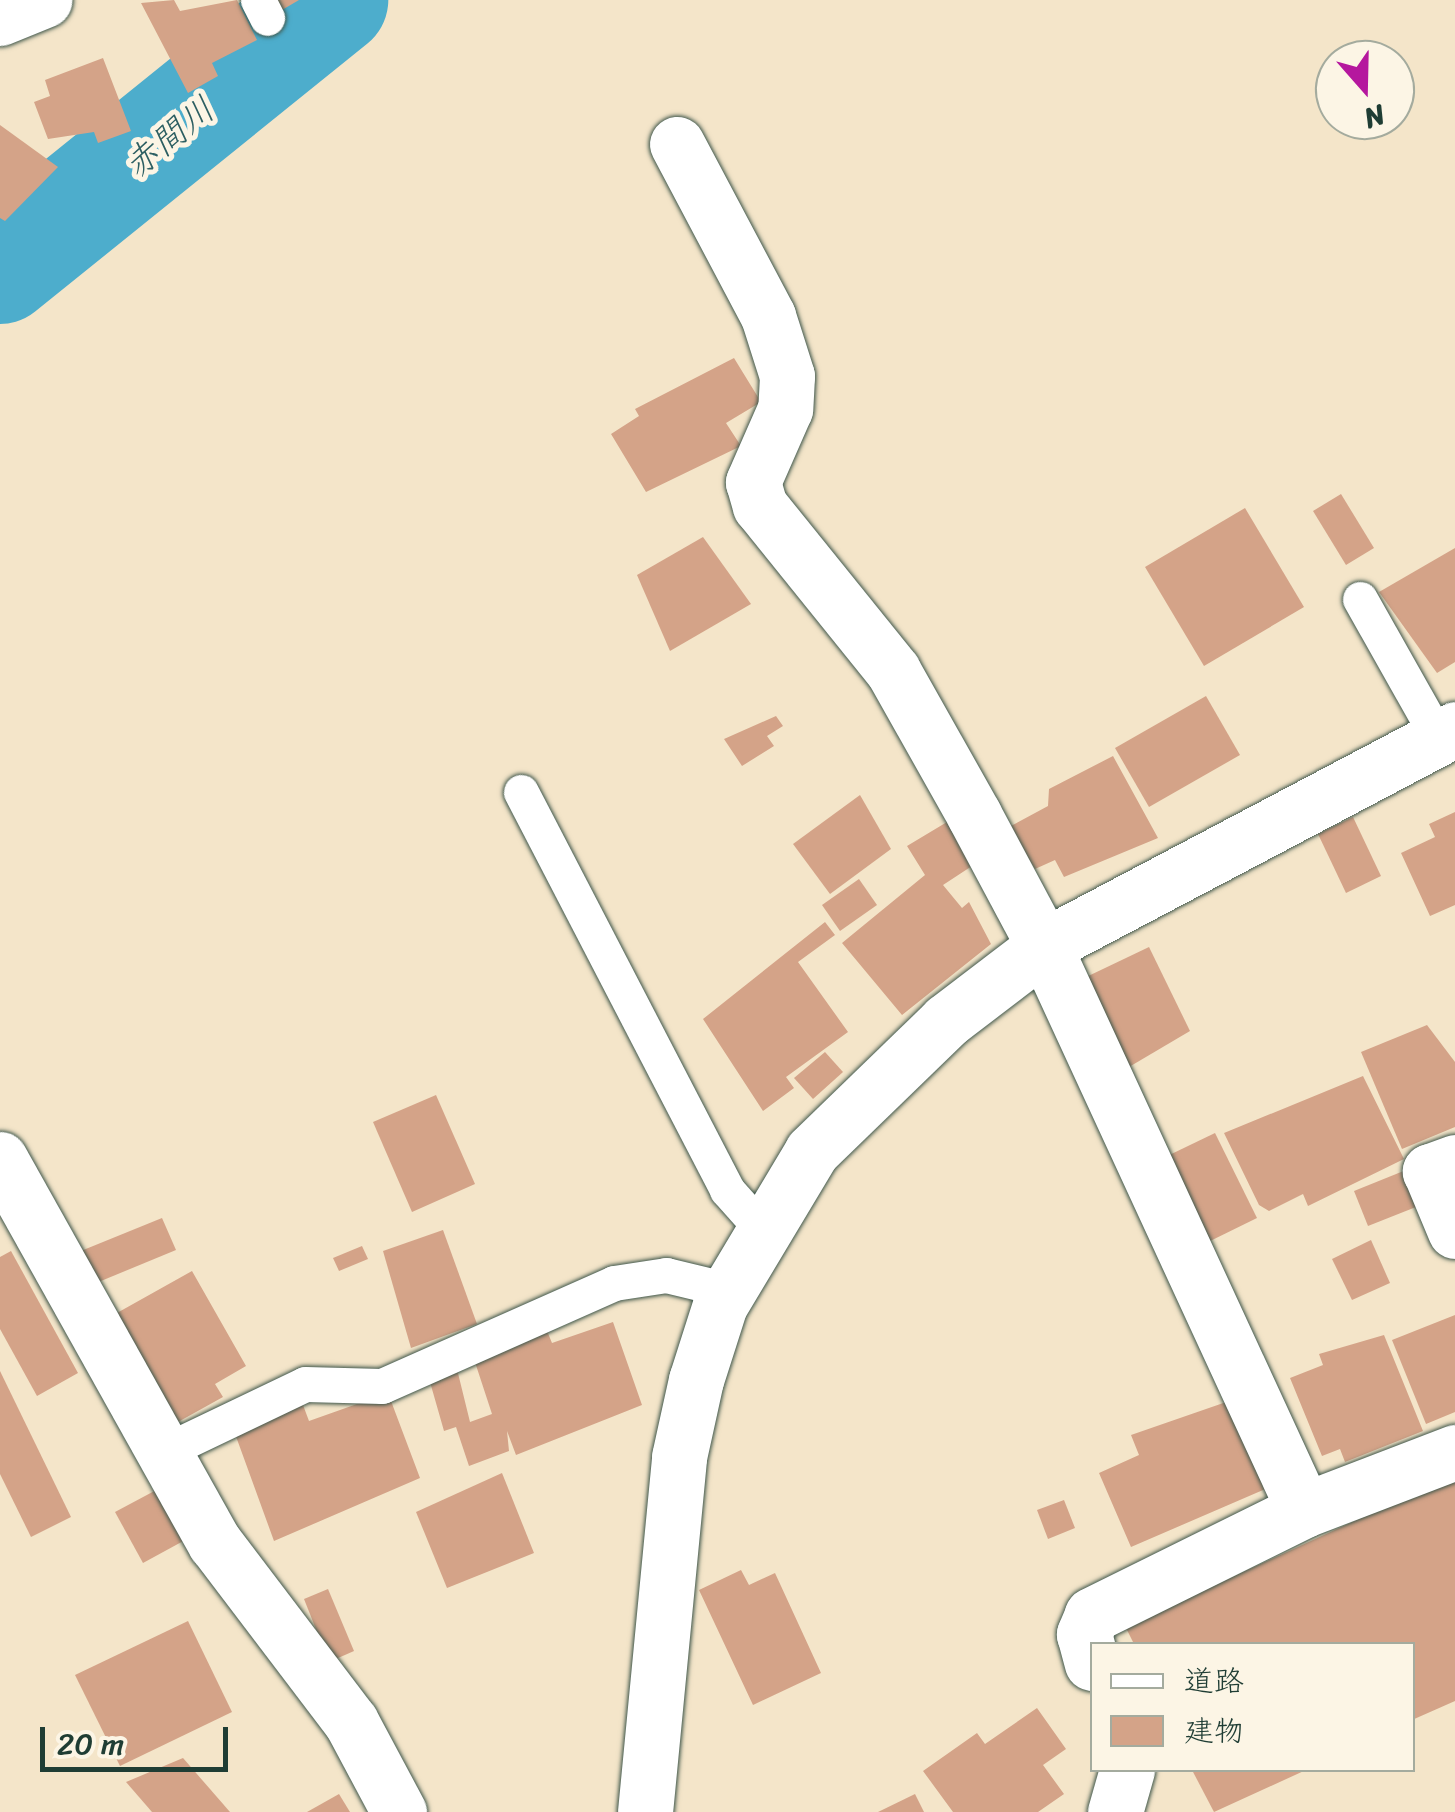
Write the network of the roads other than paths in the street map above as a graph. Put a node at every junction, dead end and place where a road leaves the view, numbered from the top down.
1 (44, 0) edge
2 (0, 18) edge
3 (677, 144) dead end
4 (1360, 600) dead end
5 (1447, 734) edge
6 (521, 792) dead end
7 (1044, 946) junction
8 (0, 1159) edge
9 (1455, 1162) edge
10 (761, 1228) junction
11 (1455, 1231) edge
12 (728, 1290) junction
13 (163, 1452) junction
14 (1455, 1452) edge
15 (1304, 1510) junction
16 (1090, 1656) edge
17 (1126, 1772) edge
18 (399, 1812) edge
19 (645, 1812) edge
20 (1114, 1812) edge

1 - 2 street
3 - 7 street
4 - 5 lane
5 - 7 street
6 - 10 lane
7 - 10 street
7 - 15 street
8 - 13 street
9 - 11 street
10 - 12 street
12 - 13 lane
12 - 19 street
13 - 18 street
14 - 15 street
15 - 16 street
17 - 20 street

